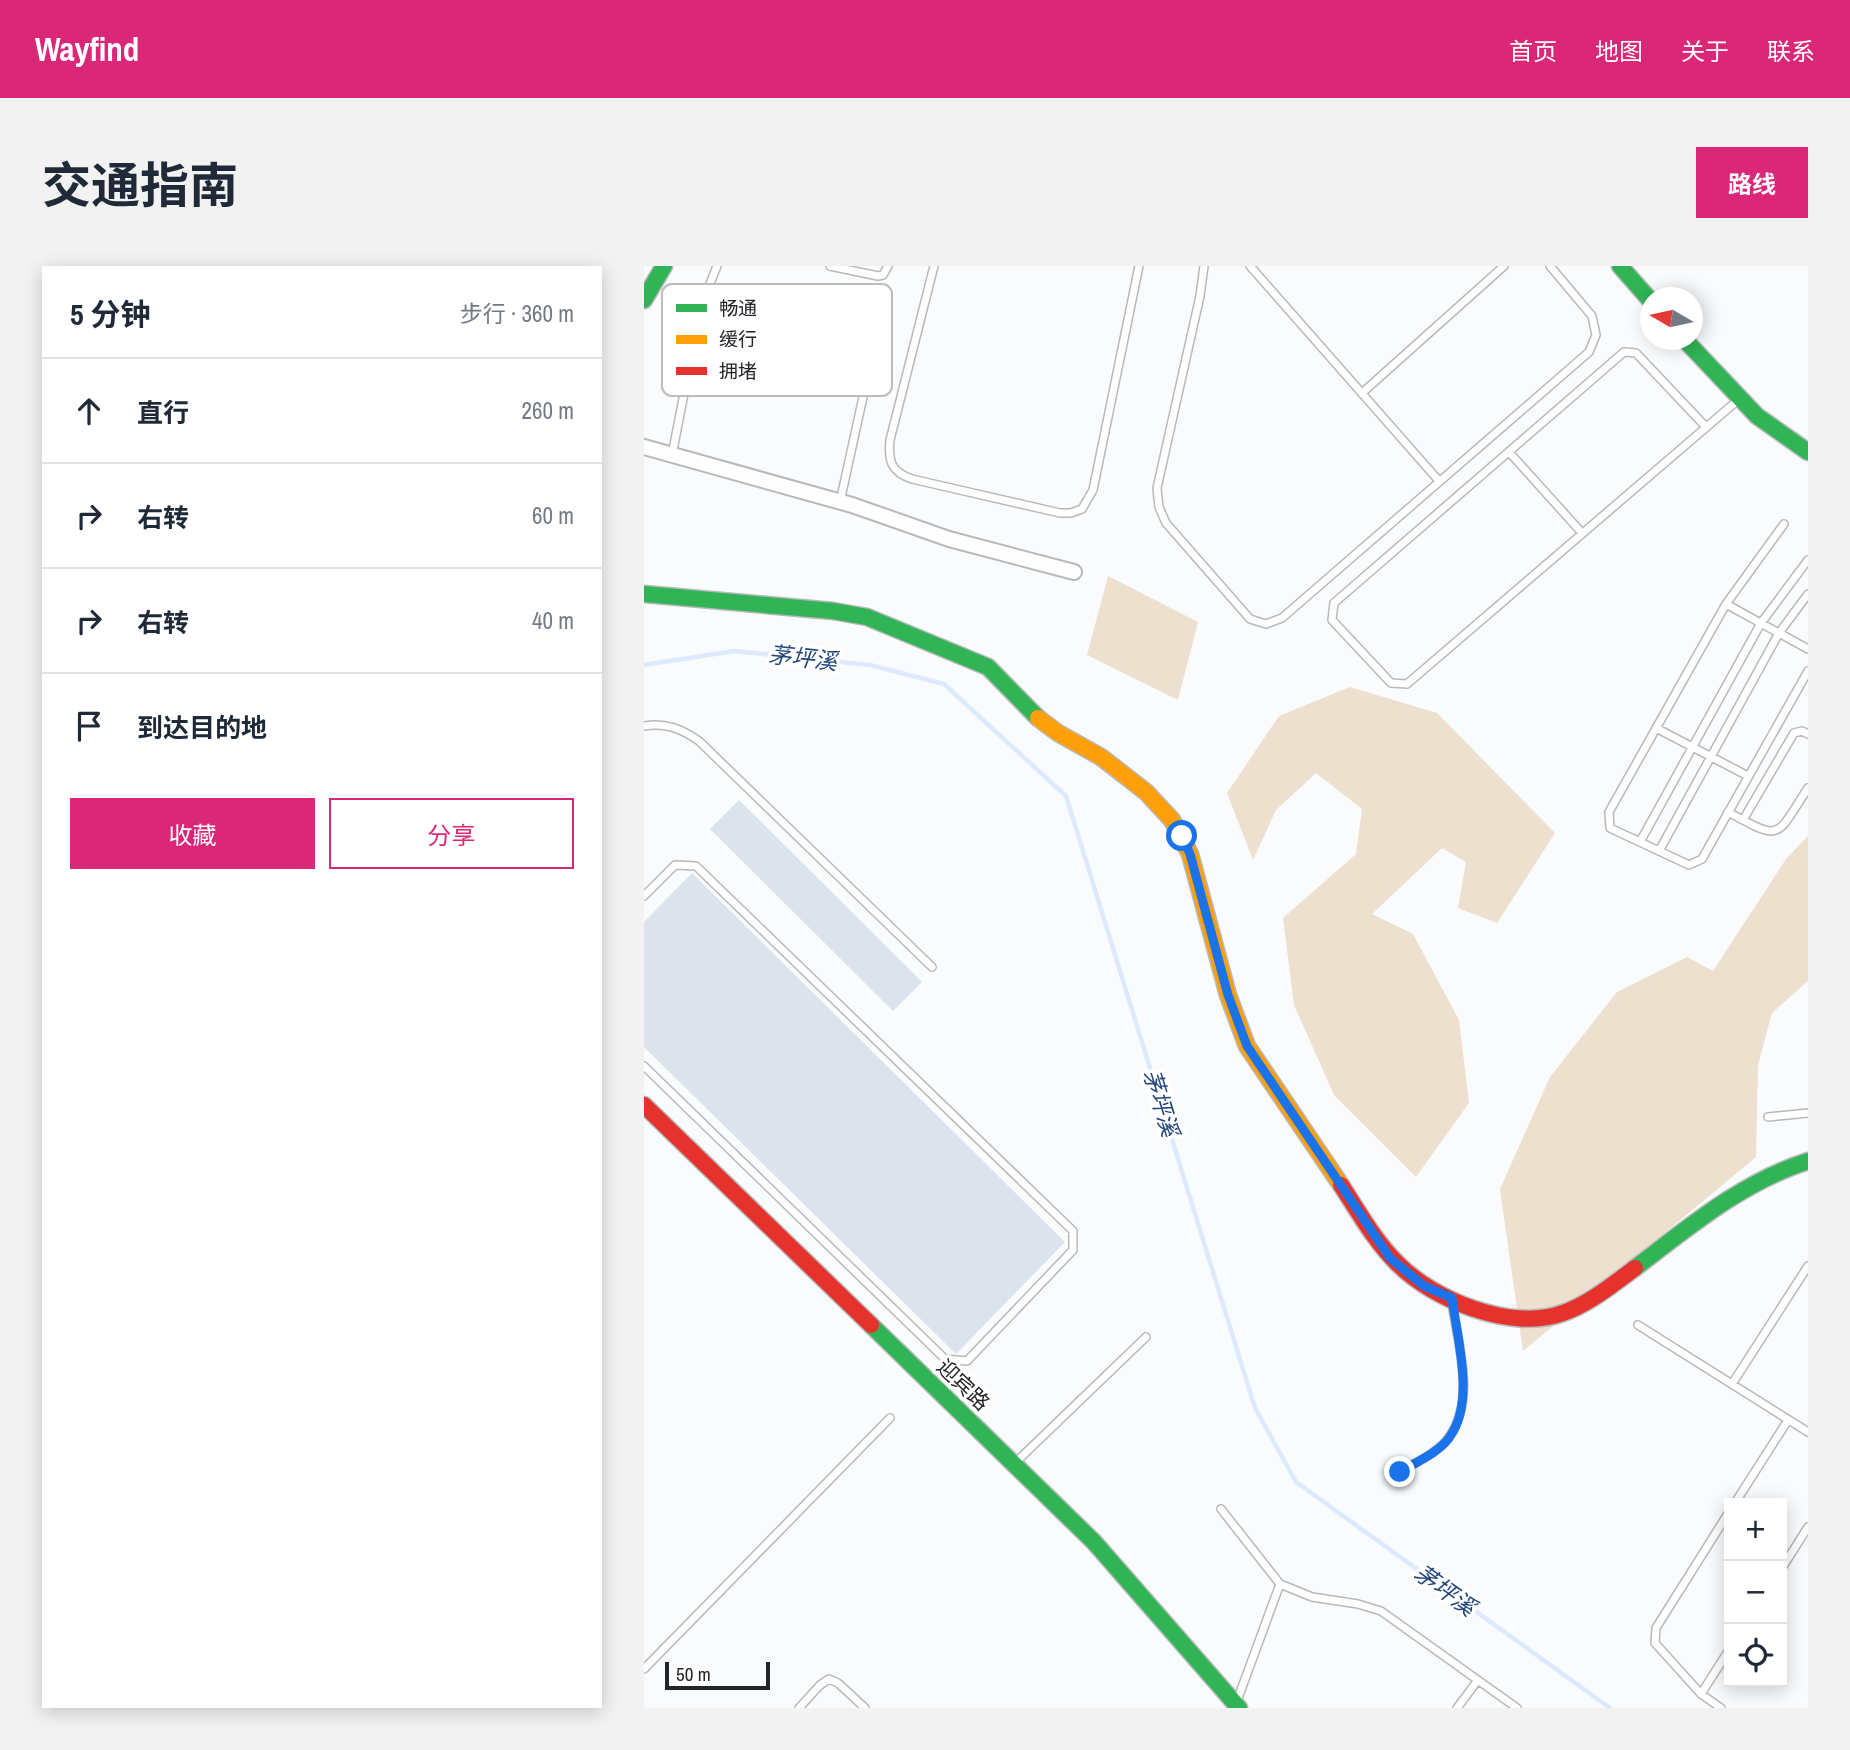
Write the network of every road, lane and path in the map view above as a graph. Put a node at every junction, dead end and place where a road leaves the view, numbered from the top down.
1 (664, 266) edge
2 (717, 266) edge
3 (830, 266) edge
4 (888, 266) edge
5 (934, 266) edge
6 (1139, 266) edge
7 (1203, 266) edge
8 (1504, 266) edge
9 (1550, 266) edge
10 (1620, 266) edge
11 (1252, 267) edge
12 (709, 284) edge
13 (1640, 289) edge
14 (644, 300) edge
15 (1694, 350) edge
16 (1362, 393) junction
17 (682, 396) edge
18 (863, 396) edge
19 (1739, 398) junction
20 (1706, 427) junction
21 (644, 447) edge
22 (1509, 452) junction
23 (1808, 452) edge
24 (671, 455) junction
25 (1439, 481) junction
26 (840, 502) junction
27 (1784, 524) dead end
28 (1582, 533) junction
29 (1808, 560) edge
30 (1074, 572) dead end
31 (644, 594) edge
32 (1808, 594) edge
33 (1726, 604) junction
34 (1761, 623) junction
35 (1779, 633) junction
36 (1808, 649) edge
37 (1808, 671) edge
38 (644, 726) edge
39 (1656, 728) junction
40 (1808, 734) edge
41 (1692, 747) junction
42 (1711, 757) junction
43 (1748, 776) junction
44 (1808, 788) edge
45 (1728, 811) junction
46 (1743, 820) junction
47 (1640, 842) junction
48 (1659, 851) junction
49 (644, 896) edge
50 (932, 967) dead end
51 (644, 1066) edge
52 (644, 1105) edge
53 (1808, 1113) edge
54 (1768, 1117) dead end
55 (1808, 1161) edge
56 (1808, 1266) edge
57 (1452, 1298) junction
58 (1638, 1325) dead end
59 (1146, 1337) dead end
60 (1732, 1384) junction
61 (890, 1418) dead end
62 (1788, 1420) junction
63 (1808, 1432) edge
64 (1014, 1464) junction
65 (1400, 1472) dead end
66 (1738, 1498) edge
67 (1221, 1509) dead end
68 (1724, 1520) edge
69 (1808, 1527) edge
70 (1786, 1561) edge
71 (1280, 1584) junction
72 (1724, 1658) edge
73 (644, 1669) edge
74 (1478, 1680) junction
75 (1701, 1694) junction
76 (1238, 1706) edge
77 (799, 1708) edge
78 (865, 1708) edge
79 (1457, 1708) edge
80 (1517, 1708) edge
81 (1721, 1708) edge

1 - 14 main road
2 - 12 lane
3 - 4 lane
5 - 6 lane
7 - 25 lane
8 - 16 lane
9 - 25 lane
10 - 13 main road
11 - 16 lane
15 - 19 main road
16 - 25 lane
17 - 24 lane
18 - 26 lane
19 - 20 lane
19 - 23 main road
20 - 22 lane
20 - 28 lane
21 - 24 street
22 - 28 lane
22 - 28 lane
24 - 26 street
26 - 30 street
27 - 33 lane
29 - 34 lane
31 - 57 main road
32 - 35 lane
33 - 34 lane
33 - 39 lane
34 - 35 lane
34 - 41 lane
35 - 36 lane
35 - 42 lane
37 - 43 lane
38 - 50 lane
39 - 41 lane
39 - 47 lane
40 - 46 lane
41 - 42 lane
41 - 47 lane
42 - 43 lane
42 - 48 lane
43 - 45 lane
44 - 46 lane
45 - 46 lane
45 - 48 lane
47 - 48 lane
49 - 51 lane
52 - 64 main road, 迎宾路
53 - 54 lane
55 - 57 main road
56 - 60 lane
57 - 65 lane
58 - 60 lane
59 - 64 lane
60 - 62 lane
61 - 73 lane
62 - 63 lane
62 - 66 lane
64 - 76 main road, 迎宾路
67 - 71 lane
68 - 75 lane
69 - 70 lane
71 - 74 lane
71 - 76 lane
72 - 75 lane
74 - 79 lane
74 - 80 lane
75 - 81 lane
77 - 78 lane

